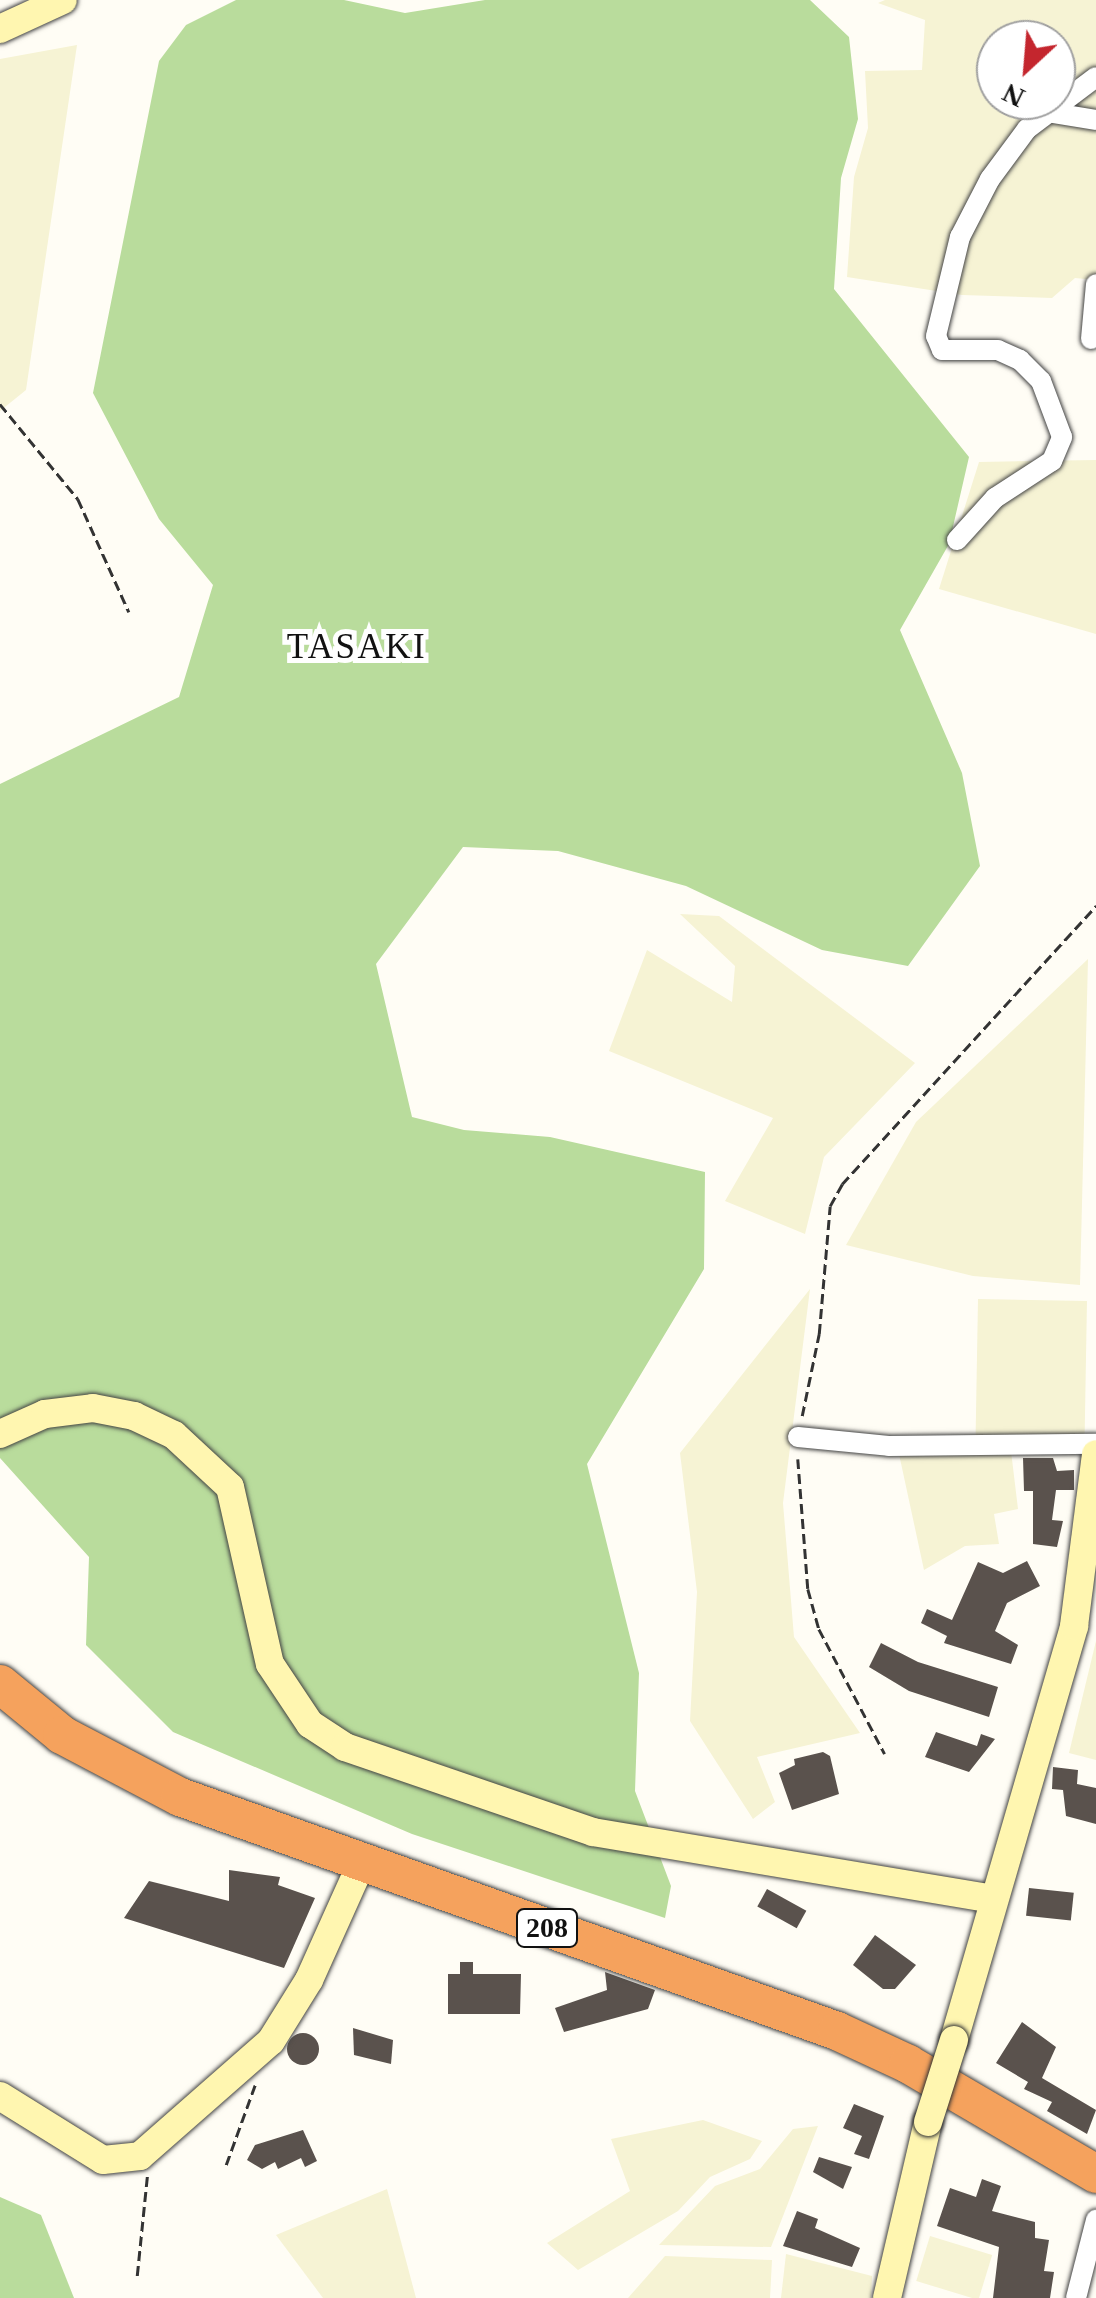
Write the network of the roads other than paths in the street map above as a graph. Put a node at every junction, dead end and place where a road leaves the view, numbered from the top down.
1 (64, 0) edge
2 (0, 28) edge
3 (1041, 120) edge
4 (1096, 284) edge
5 (1091, 338) dead end
6 (957, 540) dead end
7 (0, 1434) edge
8 (798, 1437) road end
9 (1096, 1444) edge
10 (1096, 1454) edge
11 (0, 1684) edge
12 (362, 1862) junction
13 (992, 1899) junction
14 (0, 2096) edge
15 (1096, 2174) edge
16 (1096, 2220) edge
17 (888, 2298) edge
18 (1076, 2298) edge

1 - 2 street
3 - 6 street
4 - 5 street
7 - 13 street
8 - 9 street
10 - 13 street
11 - 12 highway, 208
12 - 14 street
12 - 15 highway, 208
13 - 17 street, bridge
16 - 18 street

